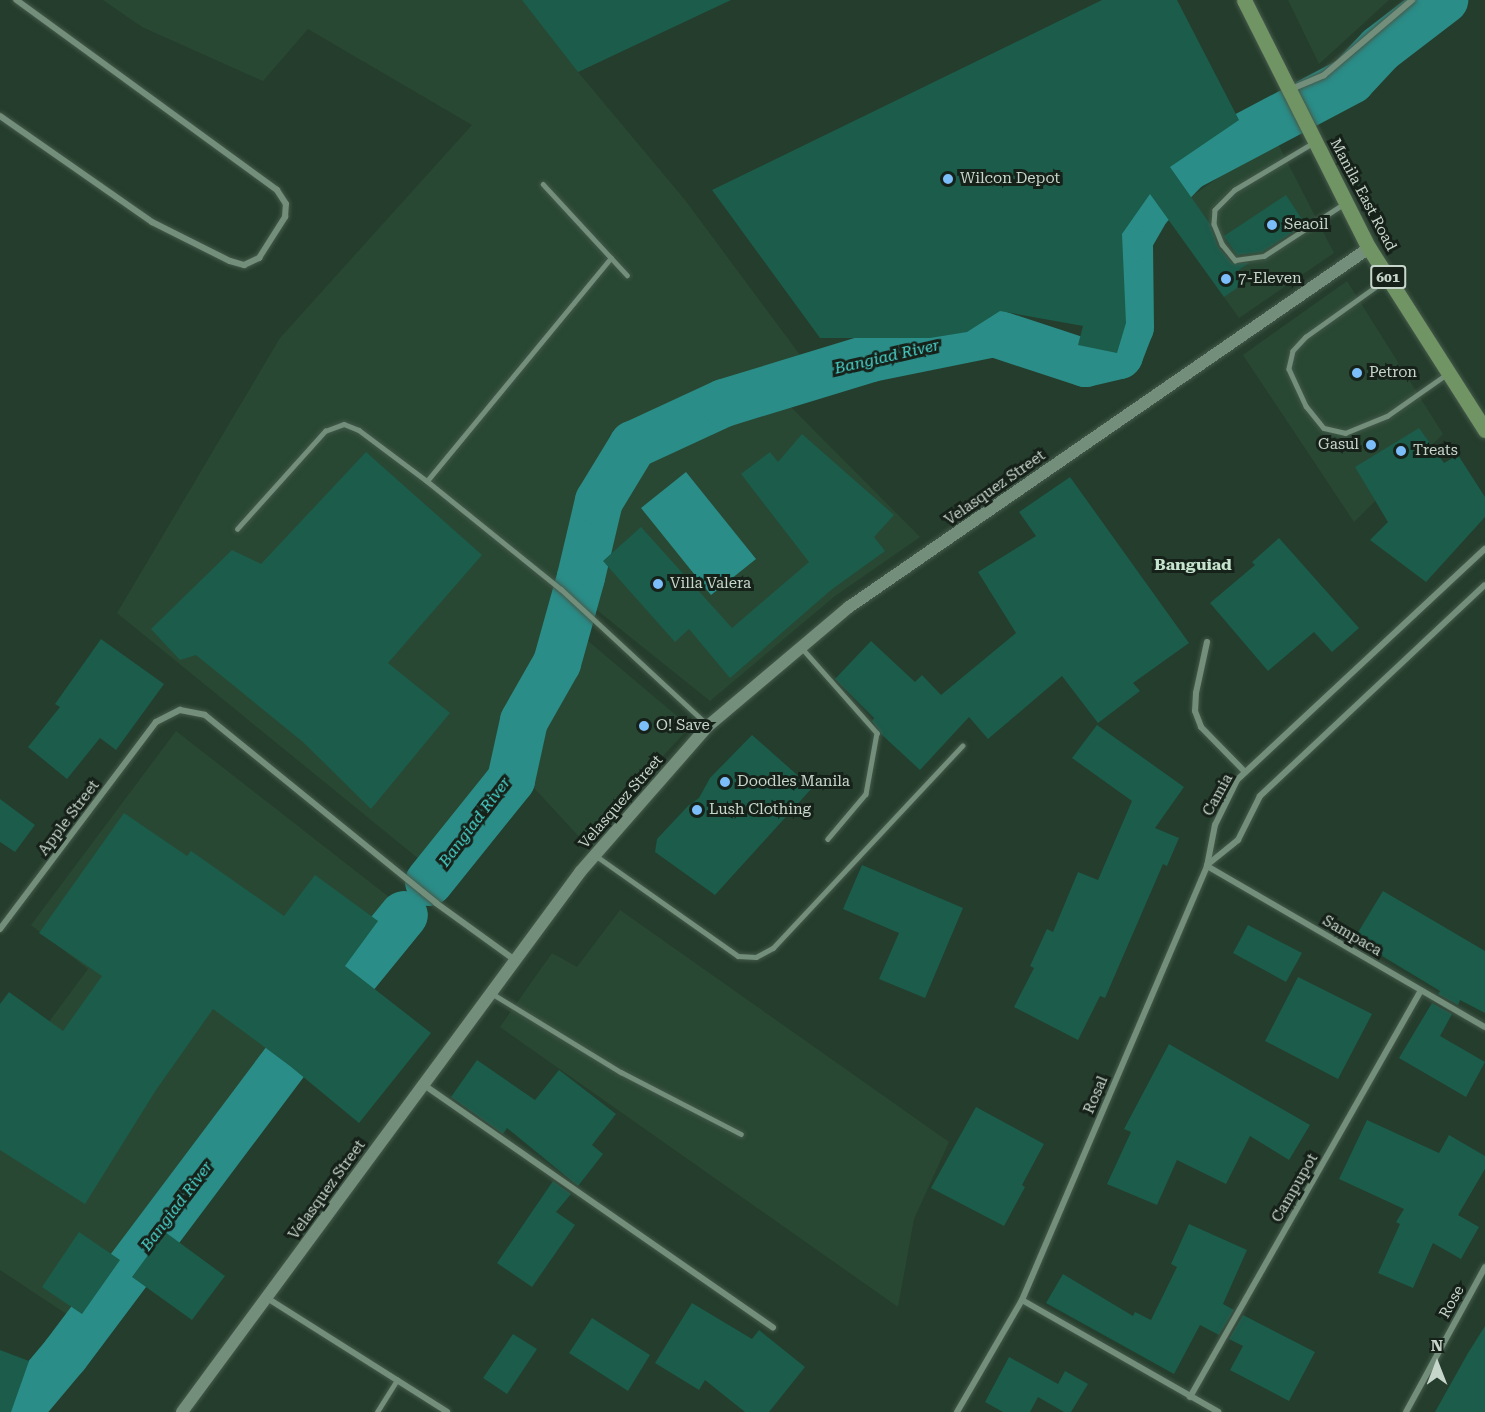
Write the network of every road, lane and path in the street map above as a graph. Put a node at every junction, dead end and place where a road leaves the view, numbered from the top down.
1 (16, 0) edge
2 (1244, 0) edge
3 (1412, 0) edge
4 (1290, 93) junction
5 (0, 116) edge
6 (1315, 143) junction
7 (543, 184) dead end
8 (1346, 202) junction
9 (1369, 248) junction
10 (611, 258) junction
11 (627, 275) dead end
12 (1388, 278) junction
13 (1449, 372) junction
14 (1485, 430) edge
15 (427, 481) junction
16 (237, 529) dead end
17 (1485, 549) edge
18 (1485, 585) edge
19 (1207, 642) dead end
20 (801, 647) junction
21 (708, 726) junction
22 (963, 746) dead end
23 (1245, 772) junction
24 (828, 839) dead end
25 (595, 855) junction
26 (1207, 866) junction
27 (0, 929) edge
28 (516, 962) junction
29 (1421, 991) junction
30 (491, 993) junction
31 (1485, 1027) edge
32 (424, 1085) junction
33 (741, 1134) dead end
34 (1485, 1267) edge
35 (267, 1298) junction
36 (1022, 1300) junction
37 (773, 1328) dead end
38 (397, 1380) junction
39 (1190, 1397) junction
40 (182, 1412) edge
41 (377, 1412) edge
42 (447, 1412) edge
43 (957, 1412) edge
44 (1218, 1412) edge
45 (1406, 1412) edge

1 - 5 street
2 - 4 main road, Manila East Road / 601
3 - 4 street
4 - 6 main road, Manila East Road / 601
6 - 8 main road, Manila East Road / 601
6 - 8 lane
7 - 10 lane
8 - 9 main road, Manila East Road / 601
9 - 12 main road, Manila East Road / 601
9 - 20 main road, Velasquez Street
10 - 11 lane
10 - 15 lane
12 - 13 main road, Manila East Road / 601
12 - 13 lane
13 - 14 main road, Manila East Road / 601
15 - 16 lane
15 - 21 lane
17 - 23 street, Camia
18 - 26 street
19 - 23 street
20 - 21 main road, Velasquez Street
20 - 24 lane
21 - 25 main road, Velasquez Street
22 - 25 lane
23 - 26 street, Camia
25 - 28 main road, Velasquez Street
26 - 29 street, Sampaca
26 - 36 street, Rosal
27 - 28 street, Apple Street
28 - 30 main road, Velasquez Street
29 - 31 street, Sampaca
29 - 39 street, Campupot
30 - 32 main road, Velasquez Street
30 - 33 lane
32 - 35 main road, Velasquez Street
32 - 37 street
34 - 45 street, Rose
35 - 38 street
35 - 40 main road, Velasquez Street
36 - 39 street
36 - 43 street, Rosal
38 - 41 lane
38 - 42 street
39 - 44 street

